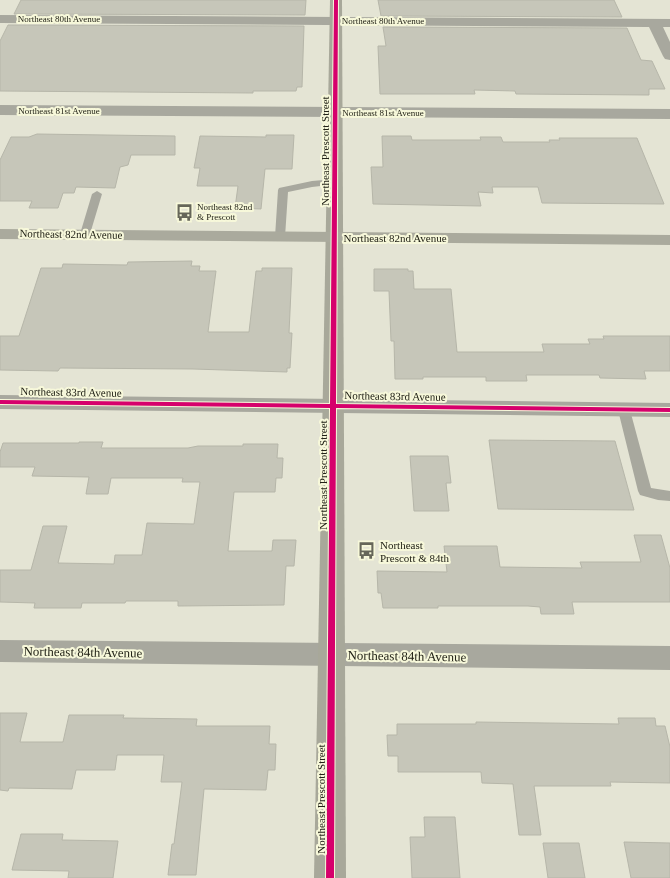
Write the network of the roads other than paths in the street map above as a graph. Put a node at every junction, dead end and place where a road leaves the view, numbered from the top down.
1 (336, 0) edge
2 (0, 19) edge
3 (336, 21) junction
4 (654, 23) junction
5 (670, 23) edge
6 (670, 56) edge
7 (0, 110) edge
8 (336, 112) junction
9 (670, 114) edge
10 (335, 182) junction
11 (97, 194) dead end
12 (0, 234) edge
13 (85, 234) junction
14 (280, 237) junction
15 (335, 237) junction
16 (670, 240) edge
17 (0, 402) edge
18 (334, 405) junction
19 (624, 410) junction
20 (670, 410) edge
21 (670, 496) edge
22 (0, 651) edge
23 (332, 655) junction
24 (670, 658) edge
25 (330, 878) edge

1 - 3 street, Northeast Prescott Street
2 - 3 street, Northeast 80th Avenue
3 - 4 street, Northeast 80th Avenue
3 - 8 street, Northeast Prescott Street
4 - 5 street, Northeast 80th Avenue
4 - 6 street
7 - 8 street, Northeast 81st Avenue
8 - 9 street, Northeast 81st Avenue
8 - 10 street, Northeast Prescott Street
10 - 14 lane
10 - 15 street, Northeast Prescott Street
11 - 13 lane
12 - 13 main road, Northeast 82nd Avenue
13 - 14 main road, Northeast 82nd Avenue
14 - 15 main road, Northeast 82nd Avenue
15 - 16 main road, Northeast 82nd Avenue
15 - 18 street, Northeast Prescott Street
17 - 18 street, Northeast 83rd Avenue
18 - 19 street, Northeast 83rd Avenue
18 - 23 street, Northeast Prescott Street
19 - 20 street, Northeast 83rd Avenue
19 - 21 lane
22 - 23 street, Northeast 84th Avenue
23 - 24 street, Northeast 84th Avenue
23 - 25 street, Northeast Prescott Street

